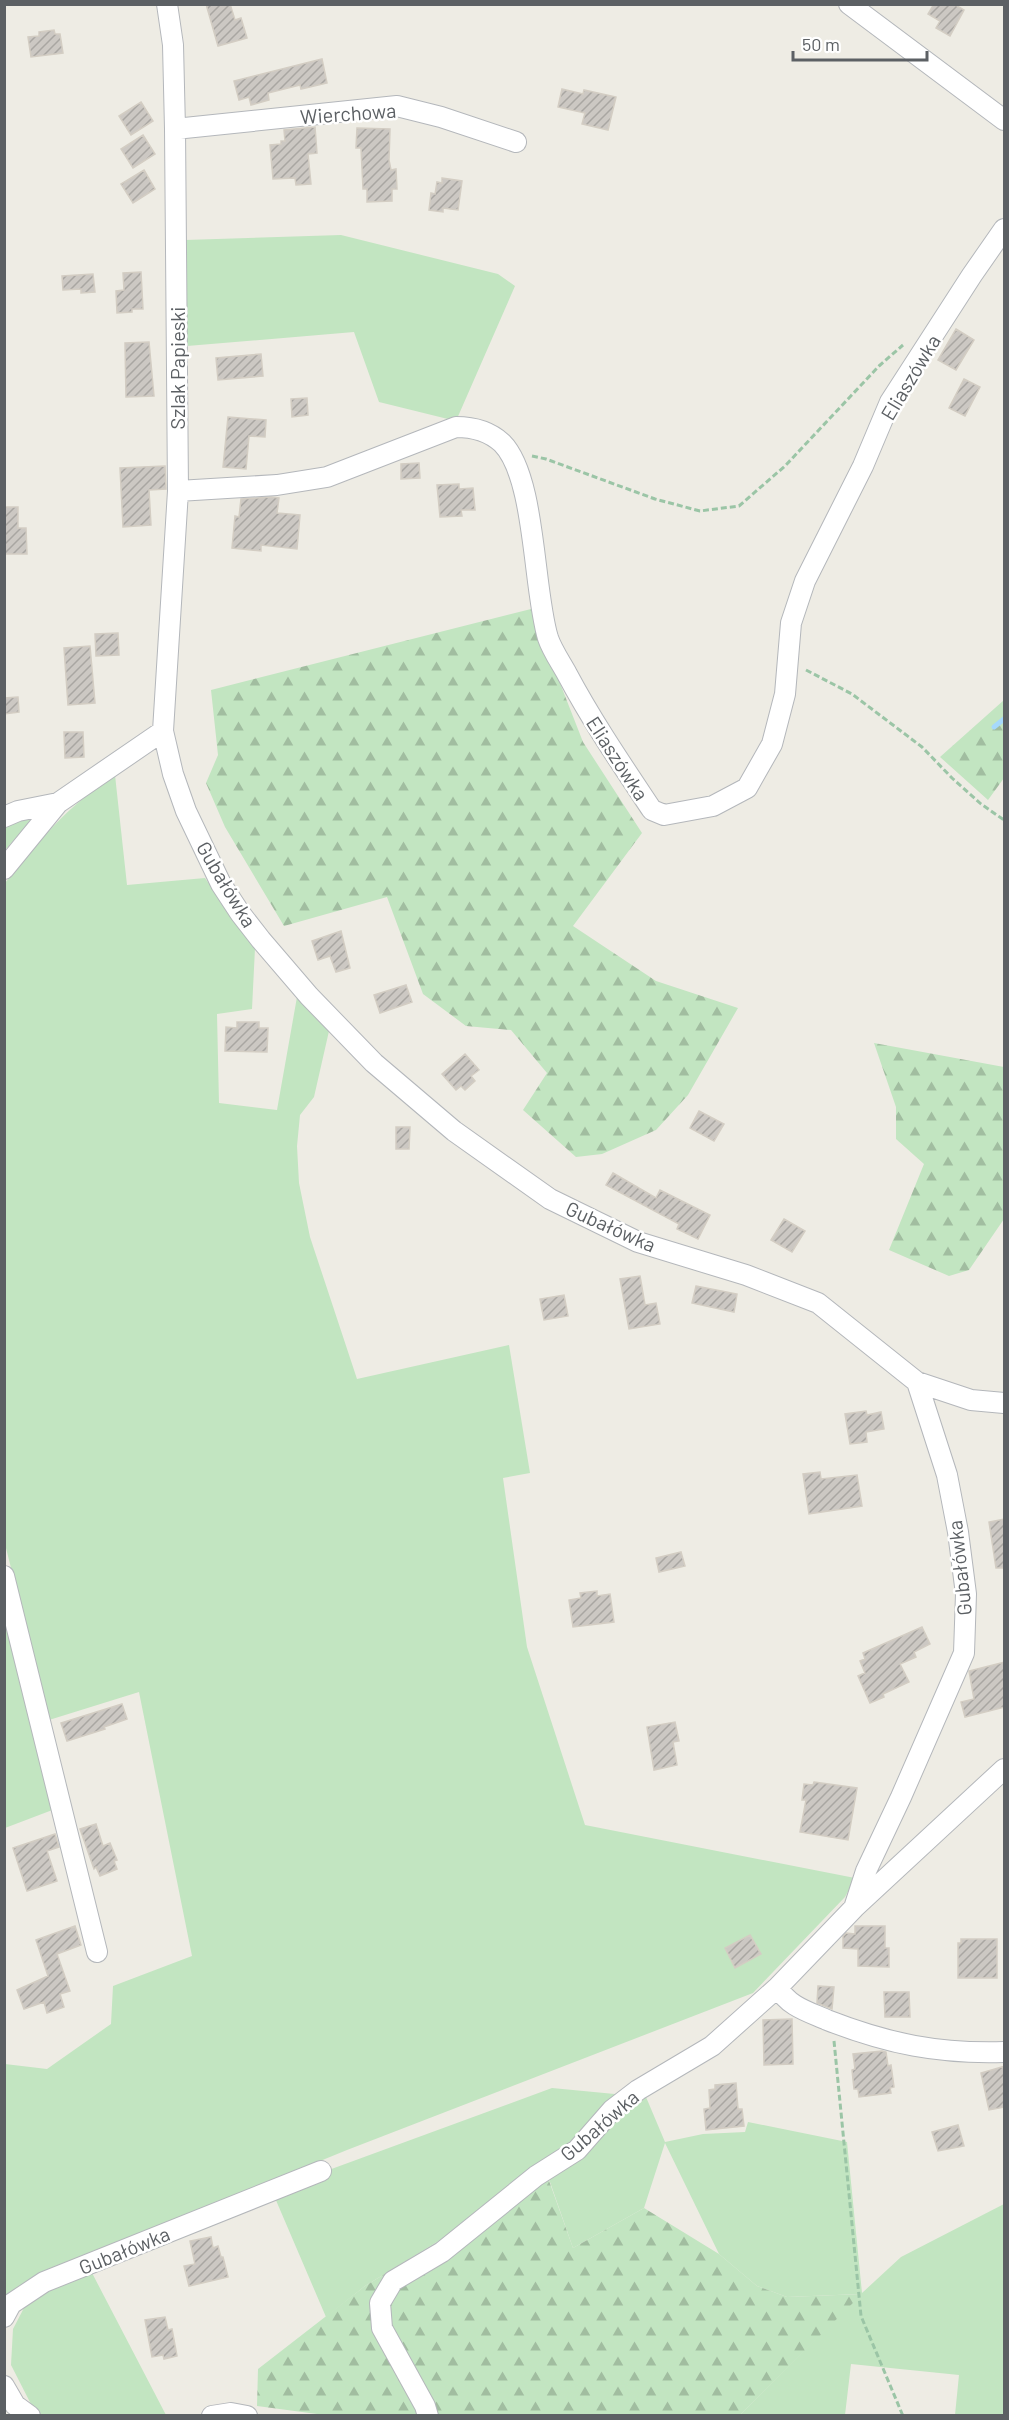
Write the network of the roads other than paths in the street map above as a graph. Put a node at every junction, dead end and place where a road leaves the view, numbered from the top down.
1 (167, 4) edge
2 (849, 4) edge
3 (1005, 120) edge
4 (176, 129) junction
5 (516, 142) dead end
6 (1005, 229) edge
7 (178, 491) junction
8 (163, 731) junction
9 (58, 803) junction
10 (4, 817) edge
11 (4, 869) edge
12 (917, 1382) junction
13 (1005, 1403) edge
14 (4, 1576) edge
15 (1005, 1769) edge
16 (854, 1908) junction
17 (97, 1952) dead end
18 (778, 1987) junction
19 (1005, 2052) edge
20 (321, 2171) dead end
21 (4, 2317) edge
22 (4, 2386) edge
23 (30, 2415) edge
24 (212, 2415) edge
25 (247, 2415) edge
26 (428, 2415) edge

1 - 4 street, Szlak Papieski
2 - 3 street
4 - 5 street, Wierchowa
4 - 7 street, Szlak Papieski
6 - 7 street, Eliaszówka
7 - 8 street, Szlak Papieski
8 - 9 street
8 - 12 street, Gubałówka
9 - 10 street
9 - 11 street
12 - 13 street
12 - 16 street, Gubałówka
14 - 17 street
15 - 16 street, Gubałówka
16 - 18 street, Gubałówka
18 - 19 street
18 - 26 street, Gubałówka
20 - 21 street, Gubałówka
22 - 23 street
24 - 25 street

